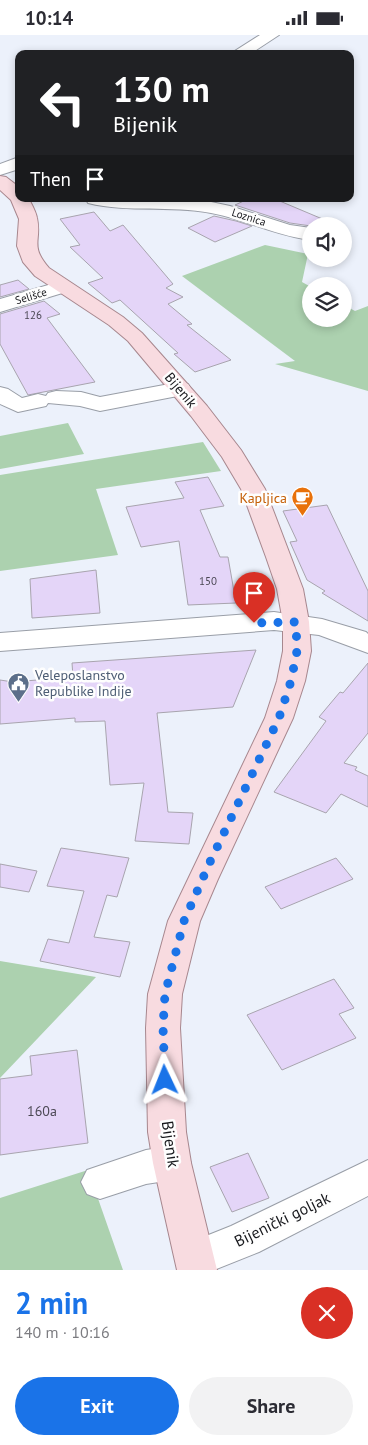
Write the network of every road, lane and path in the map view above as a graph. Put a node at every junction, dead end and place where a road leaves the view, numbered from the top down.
1 (271, 35) edge
2 (245, 50) edge
3 (15, 164) edge
4 (0, 170) edge
5 (0, 181) edge
6 (15, 193) edge
7 (21, 202) edge
8 (118, 202) edge
9 (302, 233) edge
10 (62, 287) junction
11 (0, 306) edge
12 (180, 389) junction
13 (0, 394) edge
14 (296, 622) junction
15 (0, 642) edge
16 (368, 644) edge
17 (172, 1163) junction
18 (368, 1177) edge
19 (100, 1182) dead end
20 (196, 1264) edge

1 - 2 street
3 - 4 street
5 - 6 main road, Bijenik
7 - 10 main road, Bijenik
8 - 9 street, Loznica
10 - 11 street, Selišće
10 - 12 main road, Bijenik
12 - 13 street
12 - 14 main road, Bijenik
14 - 15 street
14 - 16 street
14 - 17 main road, Bijenik
17 - 19 street
17 - 20 main road, Bijenik
18 - 20 street, Bijenički goljak

